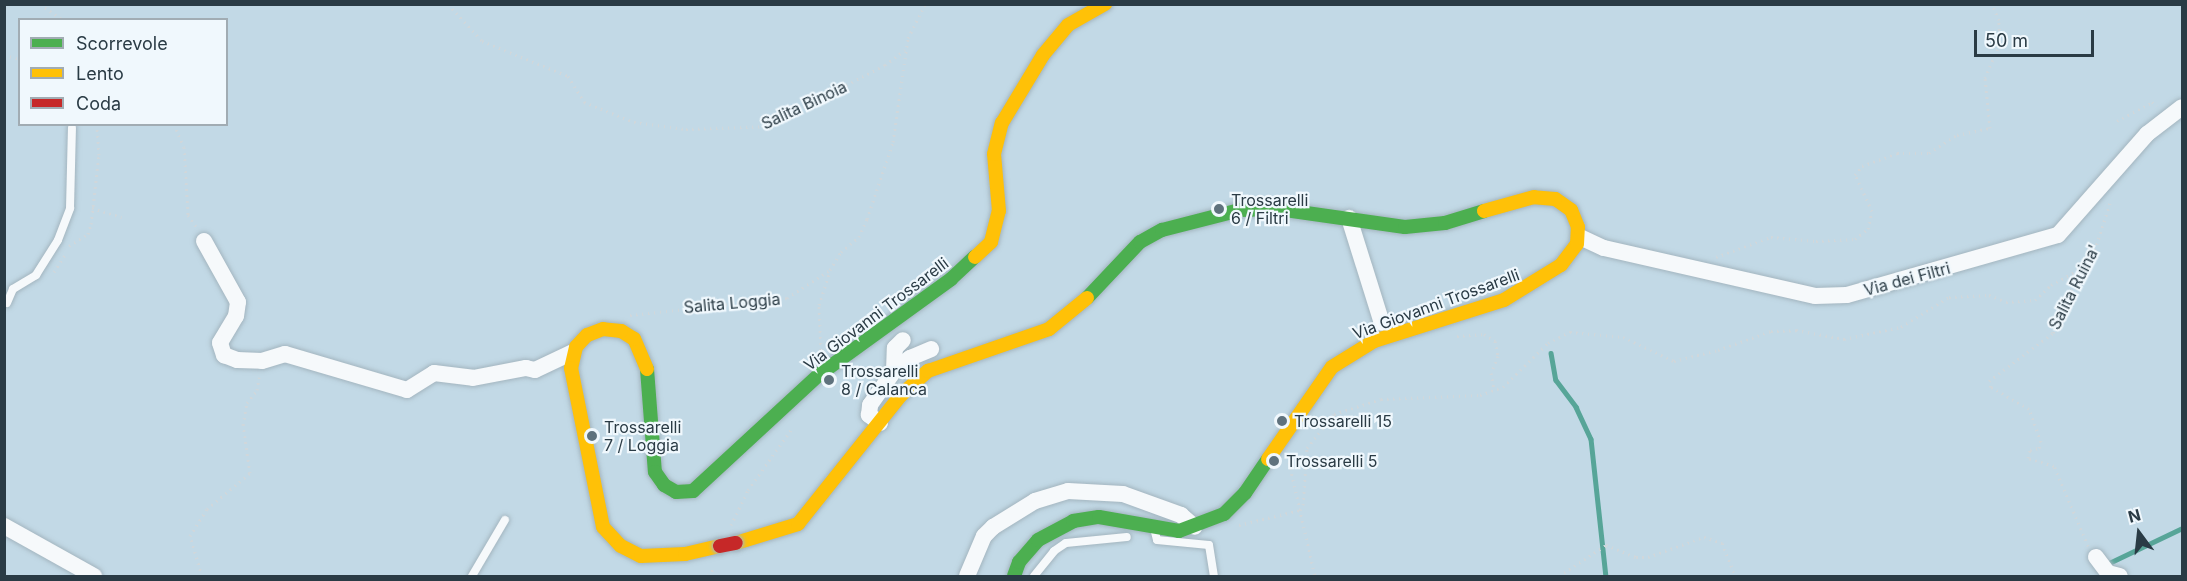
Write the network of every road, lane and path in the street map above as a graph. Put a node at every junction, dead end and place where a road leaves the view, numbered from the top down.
1 (40, 4) edge
2 (448, 4) edge
3 (925, 4) edge
4 (1105, 4) edge
5 (1992, 4) edge
6 (58, 18) edge
7 (906, 50) junction
8 (2182, 107) edge
9 (175, 126) edge
10 (72, 128) dead end
11 (2110, 178) junction
12 (92, 208) dead end
13 (122, 217) dead end
14 (1349, 218) junction
15 (1580, 237) junction
16 (204, 241) joint
17 (1704, 268) junction
18 (2082, 268) junction
19 (7, 303) dead end
20 (626, 321) dead end
21 (1382, 323) dead end
22 (1451, 337) dead end
23 (903, 340) dead end
24 (931, 349) dead end
25 (573, 352) junction
26 (262, 360) junction
27 (894, 371) junction
28 (1494, 390) junction
29 (880, 423) junction
30 (1282, 434) junction
31 (1299, 510) junction
32 (505, 520) dead end
33 (4, 526) edge
34 (1236, 526) dead end
35 (1154, 527) junction
36 (1195, 527) junction
37 (1127, 537) dead end
38 (2096, 557) joint
39 (2114, 575) edge
40 (94, 576) edge
41 (202, 576) edge
42 (472, 576) edge
43 (967, 576) edge
44 (1014, 576) edge
45 (1034, 576) edge
46 (1214, 576) edge
47 (1315, 576) edge
48 (1559, 576) edge
49 (1735, 576) edge

1 - 6 path
2 - 7 path, Salita Binoia
3 - 7 path, Salita Loggia
4 - 25 street, Via Giovanni Trossarelli
5 - 17 path
7 - 20 path, Salita Loggia
8 - 11 street, Via dei Filtri
9 - 16 path
10 - 19 lane
11 - 17 street, Via dei Filtri
11 - 18 path, Salita Ruina'
12 - 13 path
14 - 15 street
14 - 21 street
14 - 29 street
15 - 17 street, Via dei Filtri
15 - 30 street, Via Giovanni Trossarelli
16 - 26 street
18 - 28 path
18 - 38 path, Salita Ruina'
22 - 28 path
23 - 27 street
24 - 27 street
25 - 26 street
25 - 29 street, bridge
26 - 41 path
27 - 29 street
28 - 31 path
30 - 31 path
30 - 36 street, Via Giovanni Trossarelli
31 - 34 path
31 - 47 path
32 - 42 lane
33 - 40 street
35 - 36 street, Via Giovanni Trossarelli
35 - 44 street, Via Giovanni Trossarelli
35 - 46 lane
36 - 43 street
37 - 45 lane
38 - 39 street
48 - 49 path

